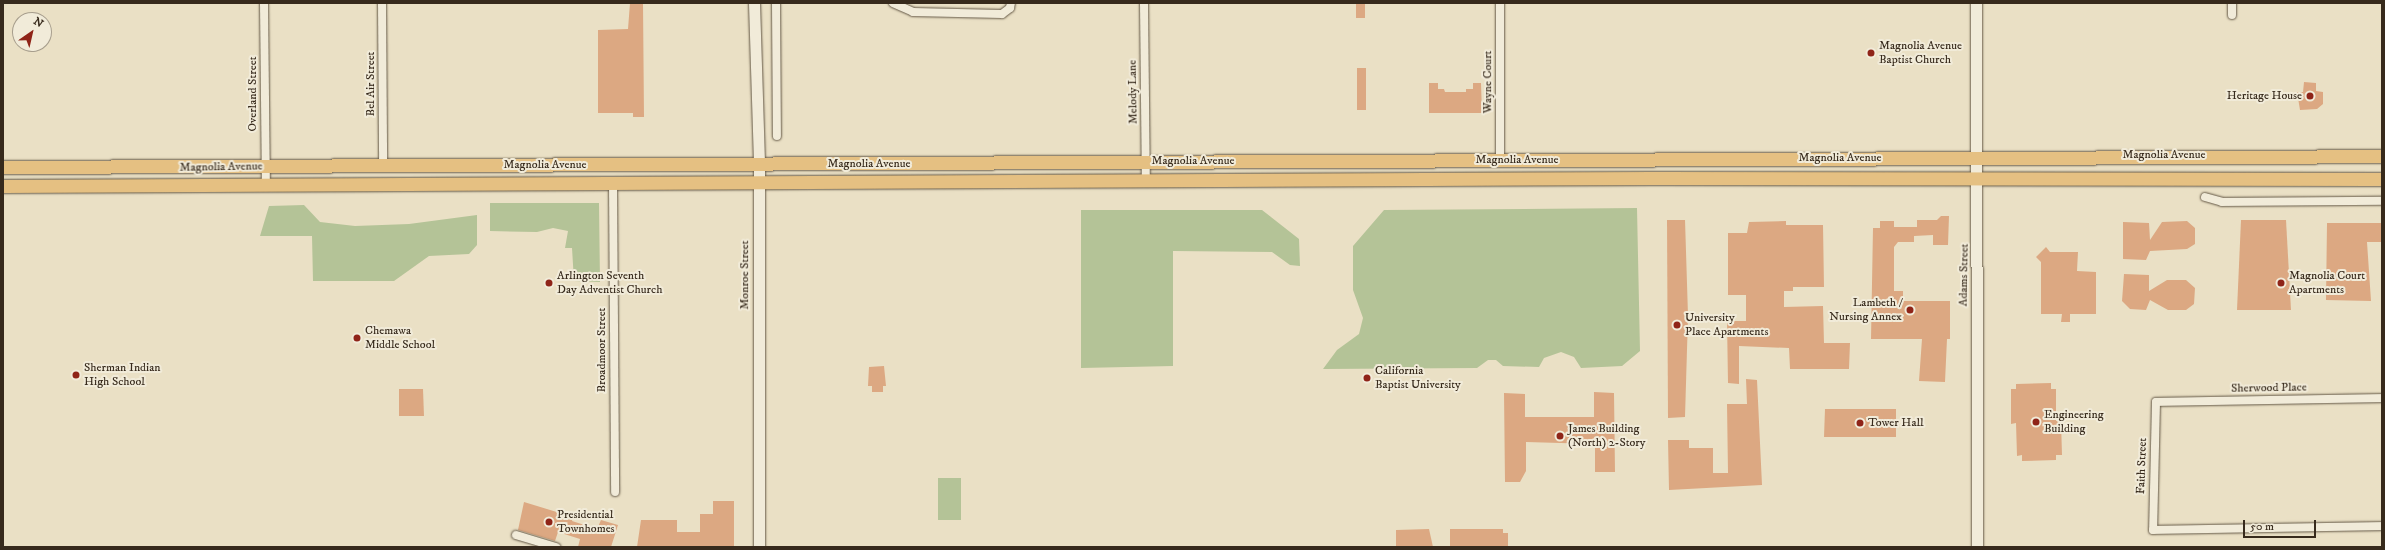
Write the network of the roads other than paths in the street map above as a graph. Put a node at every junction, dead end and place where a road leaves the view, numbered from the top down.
1 (264, 3) edge
2 (382, 3) edge
3 (754, 3) edge
4 (776, 3) edge
5 (893, 3) edge
6 (1144, 3) edge
7 (1500, 3) edge
8 (1976, 3) edge
9 (2232, 3) edge
10 (1011, 6) edge
11 (2232, 16) dead end
12 (778, 136) dead end
13 (2382, 156) edge
14 (1978, 158) junction
15 (1500, 160) junction
16 (1146, 162) junction
17 (759, 165) junction
18 (265, 166) junction
19 (383, 166) junction
20 (3, 167) edge
21 (1978, 177) junction
22 (1501, 179) junction
23 (2382, 179) edge
24 (1146, 181) junction
25 (613, 183) junction
26 (758, 183) junction
27 (266, 185) junction
28 (3, 186) edge
29 (2205, 197) dead end
30 (2382, 201) edge
31 (2382, 398) edge
32 (2156, 402) joint
33 (615, 492) dead end
34 (2382, 526) edge
35 (516, 535) dead end
36 (556, 547) edge
37 (759, 547) edge
38 (1977, 547) edge

1 - 18 street, Overland Street
2 - 19 street, Bel Air Street
3 - 17 main road, Monroe Street
4 - 12 street
5 - 10 street
6 - 16 street, Melody Lane
7 - 15 street, Wayne Court
8 - 14 main road, Adams Street
9 - 11 street
13 - 14 main road, Magnolia Avenue
14 - 15 main road, Magnolia Avenue
14 - 21 main road, Adams Street
15 - 16 main road, Magnolia Avenue
15 - 22 main road
16 - 17 main road, Magnolia Avenue
16 - 24 street, Melody Lane
17 - 19 main road, Magnolia Avenue
17 - 26 main road, Monroe Street
18 - 19 main road, Magnolia Avenue
18 - 20 main road, Magnolia Avenue
18 - 27 street, Overland Street
21 - 22 main road, Magnolia Avenue
21 - 23 main road, Magnolia Avenue
21 - 38 main road, Adams Street
22 - 24 main road, Magnolia Avenue
24 - 26 main road, Magnolia Avenue
25 - 26 main road, Magnolia Avenue
25 - 27 main road, Magnolia Avenue
25 - 33 street, Broadmoor Street
26 - 37 main road, Monroe Street
27 - 28 main road, Magnolia Avenue
29 - 30 street
31 - 32 street, Sherwood Place
32 - 34 street, Faith Street
35 - 36 street

